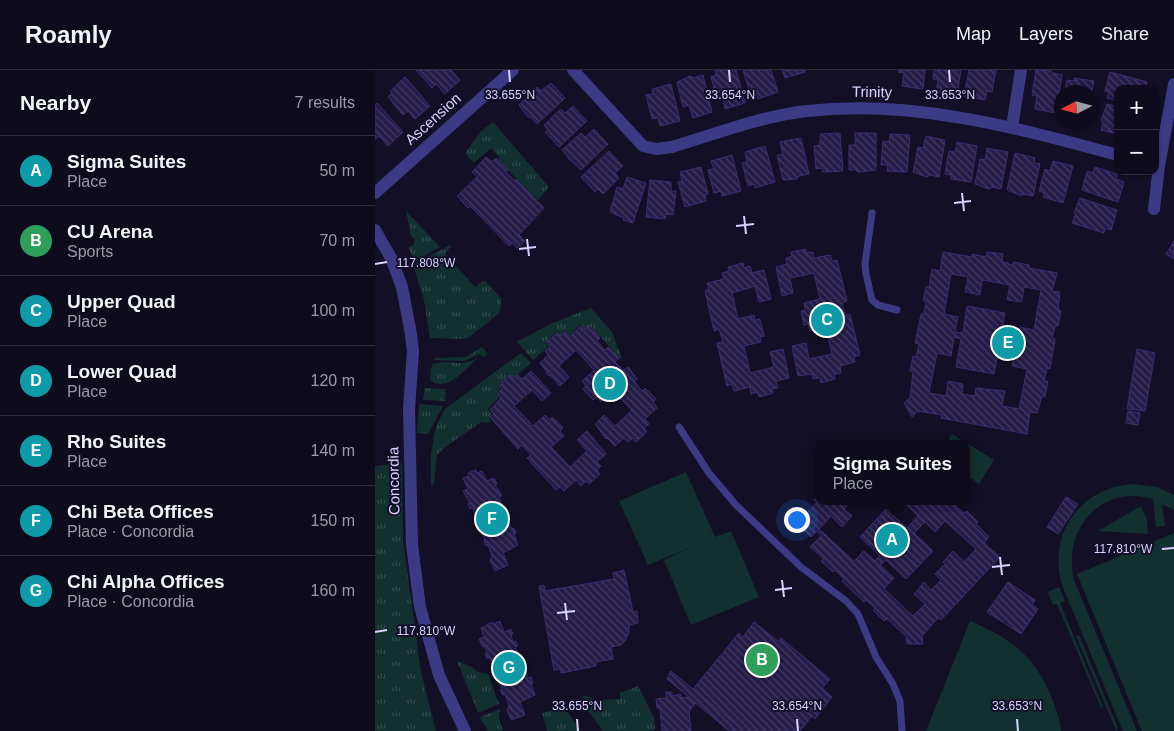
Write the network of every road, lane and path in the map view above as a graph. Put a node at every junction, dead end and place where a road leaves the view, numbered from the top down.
1 (513, 70) edge
2 (573, 70) edge
3 (1021, 70) edge
4 (1174, 84) edge
5 (1012, 127) junction
6 (1114, 154) edge
7 (1159, 155) edge
8 (1156, 175) edge
9 (375, 193) edge
10 (1154, 209) dead end
11 (872, 213) dead end
12 (375, 230) edge
13 (897, 310) dead end
14 (679, 427) dead end
15 (465, 731) edge
16 (902, 731) edge

1 - 9 street, Ascension
2 - 5 street, Trinity
3 - 5 street
4 - 7 street
5 - 6 street, Trinity
8 - 10 street
11 - 13 lane
12 - 15 street, Concordia
14 - 16 lane

